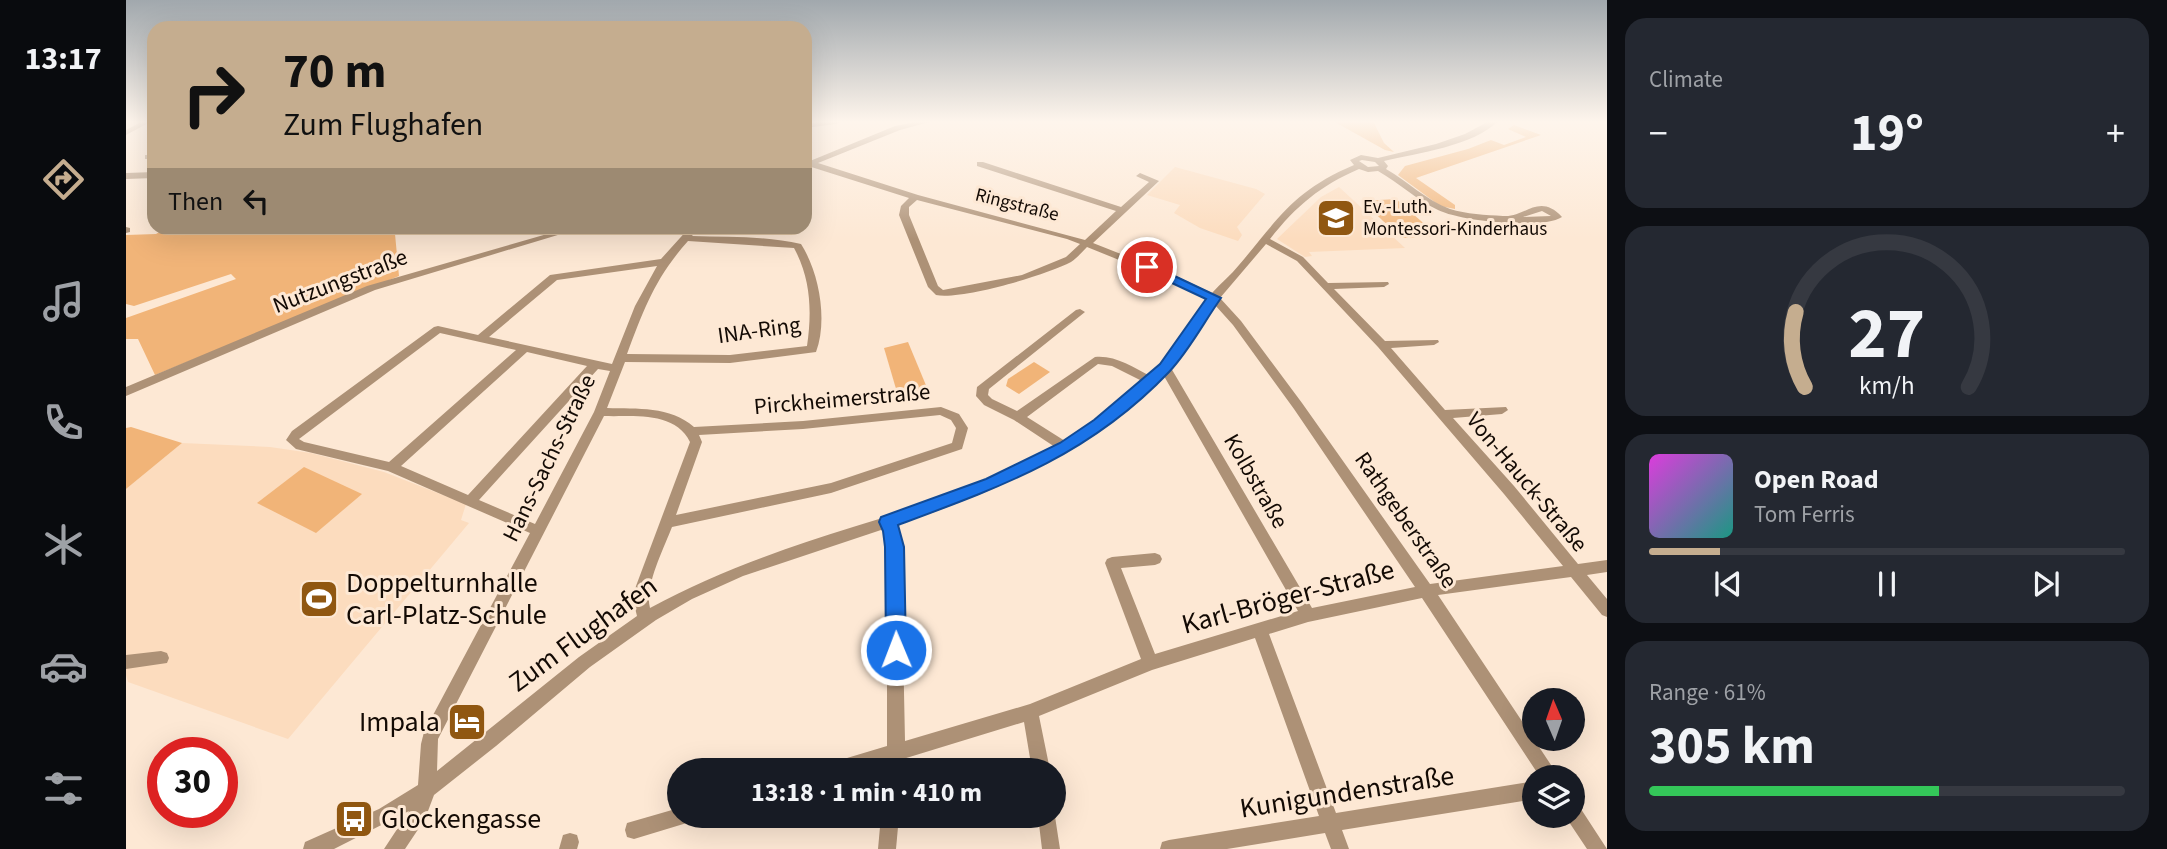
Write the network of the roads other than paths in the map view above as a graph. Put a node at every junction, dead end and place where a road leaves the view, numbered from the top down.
1 (1355, 161) edge
2 (1369, 161) edge
3 (1390, 161) edge
4 (980, 164) dead end
5 (1379, 164) junction
6 (812, 166) edge
7 (147, 176) edge
8 (1140, 176) dead end
9 (126, 177) edge
10 (915, 197) junction
11 (1122, 210) junction
12 (1515, 218) dead end
13 (552, 235) edge
14 (687, 235) edge
15 (708, 235) edge
16 (1264, 239) junction
17 (1089, 244) junction
18 (664, 262) junction
19 (1384, 285) dead end
20 (1327, 286) junction
21 (1214, 298) junction
22 (1080, 312) dead end
23 (482, 337) junction
24 (1434, 342) dead end
25 (1382, 345) junction
26 (525, 348) junction
27 (619, 364) junction
28 (595, 365) junction
29 (1165, 368) junction
30 (1145, 378) junction
31 (126, 392) edge
32 (1502, 410) dead end
33 (600, 412) junction
34 (1443, 414) junction
35 (1018, 417) junction
36 (693, 431) junction
37 (1066, 448) junction
38 (391, 467) junction
39 (470, 501) junction
40 (668, 522) junction
41 (888, 522) junction
42 (538, 531) junction
43 (1155, 559) dead end
44 (1607, 566) edge
45 (1575, 572) junction
46 (1424, 591) junction
47 (1607, 610) edge
48 (1308, 615) junction
49 (645, 619) junction
50 (1260, 630) junction
51 (161, 658) dead end
52 (126, 662) edge
53 (1150, 663) junction
54 (1030, 712) junction
55 (895, 758) edge
56 (903, 758) edge
57 (1039, 758) edge
58 (1542, 765) edge
59 (426, 790) junction
60 (1522, 792) edge
61 (667, 821) edge
62 (1330, 824) junction
63 (889, 828) edge
64 (1048, 828) edge
65 (1584, 828) edge
66 (634, 830) dead end
67 (312, 849) edge
68 (393, 849) edge
69 (887, 849) edge
70 (1051, 849) edge
71 (1169, 849) edge
72 (1339, 849) edge
73 (1598, 849) edge

1 - 16 street, Zum Flughafen
2 - 5 street, Zum Flughafen
3 - 5 street
4 - 11 street
5 - 12 street
6 - 10 street, Ringstraße
7 - 9 street
8 - 11 street
10 - 17 street, Ringstraße
10 - 17 street
11 - 17 street
13 - 31 street, Nutzungstraße
14 - 18 street, Hans-Sachs-Straße
15 - 27 street, INA-Ring
16 - 20 street, Von-Hauck-Straße
16 - 21 street, Zum Flughafen
17 - 21 street, Ringstraße
18 - 23 street
18 - 27 street, Hans-Sachs-Straße
19 - 20 street
20 - 25 street, Von-Hauck-Straße
21 - 29 street, Zum Flughafen
21 - 46 street, Rathgeberstraße
22 - 35 street
23 - 26 street
23 - 38 street
24 - 25 street
25 - 34 street, Von-Hauck-Straße
26 - 28 street
26 - 38 street
27 - 28 street
27 - 33 street, Hans-Sachs-Straße
28 - 39 street
29 - 30 street, Zum Flughafen
29 - 48 street, Kolbstraße
30 - 35 street
30 - 37 street, Zum Flughafen
32 - 34 street, Von-Hauck-Straße
33 - 36 street
33 - 42 street, Hans-Sachs-Straße
34 - 45 street, Von-Hauck-Straße
35 - 37 street
36 - 40 street
36 - 40 street, Pirckheimerstraße
37 - 41 street, Zum Flughafen
38 - 39 street
39 - 42 street
40 - 49 street
41 - 49 street, Zum Flughafen
41 - 55 street
42 - 59 street, Hans-Sachs-Straße
43 - 53 street
44 - 45 street, Karl-Bröger-Straße
45 - 46 street, Karl-Bröger-Straße
45 - 47 street, Von-Hauck-Straße
46 - 48 street, Karl-Bröger-Straße
46 - 58 street, Rathgeberstraße
48 - 50 street, Karl-Bröger-Straße
49 - 59 street, Zum Flughafen
50 - 53 street, Karl-Bröger-Straße
50 - 62 street
51 - 52 street
53 - 54 street, Karl-Bröger-Straße
54 - 56 street, Karl-Bröger-Straße
54 - 57 street
59 - 67 street, Zum Flughafen
59 - 68 street
60 - 62 street, Kunigundenstraße
61 - 66 street
62 - 71 street, Kunigundenstraße
62 - 72 street
63 - 69 street
64 - 70 street
65 - 73 street

